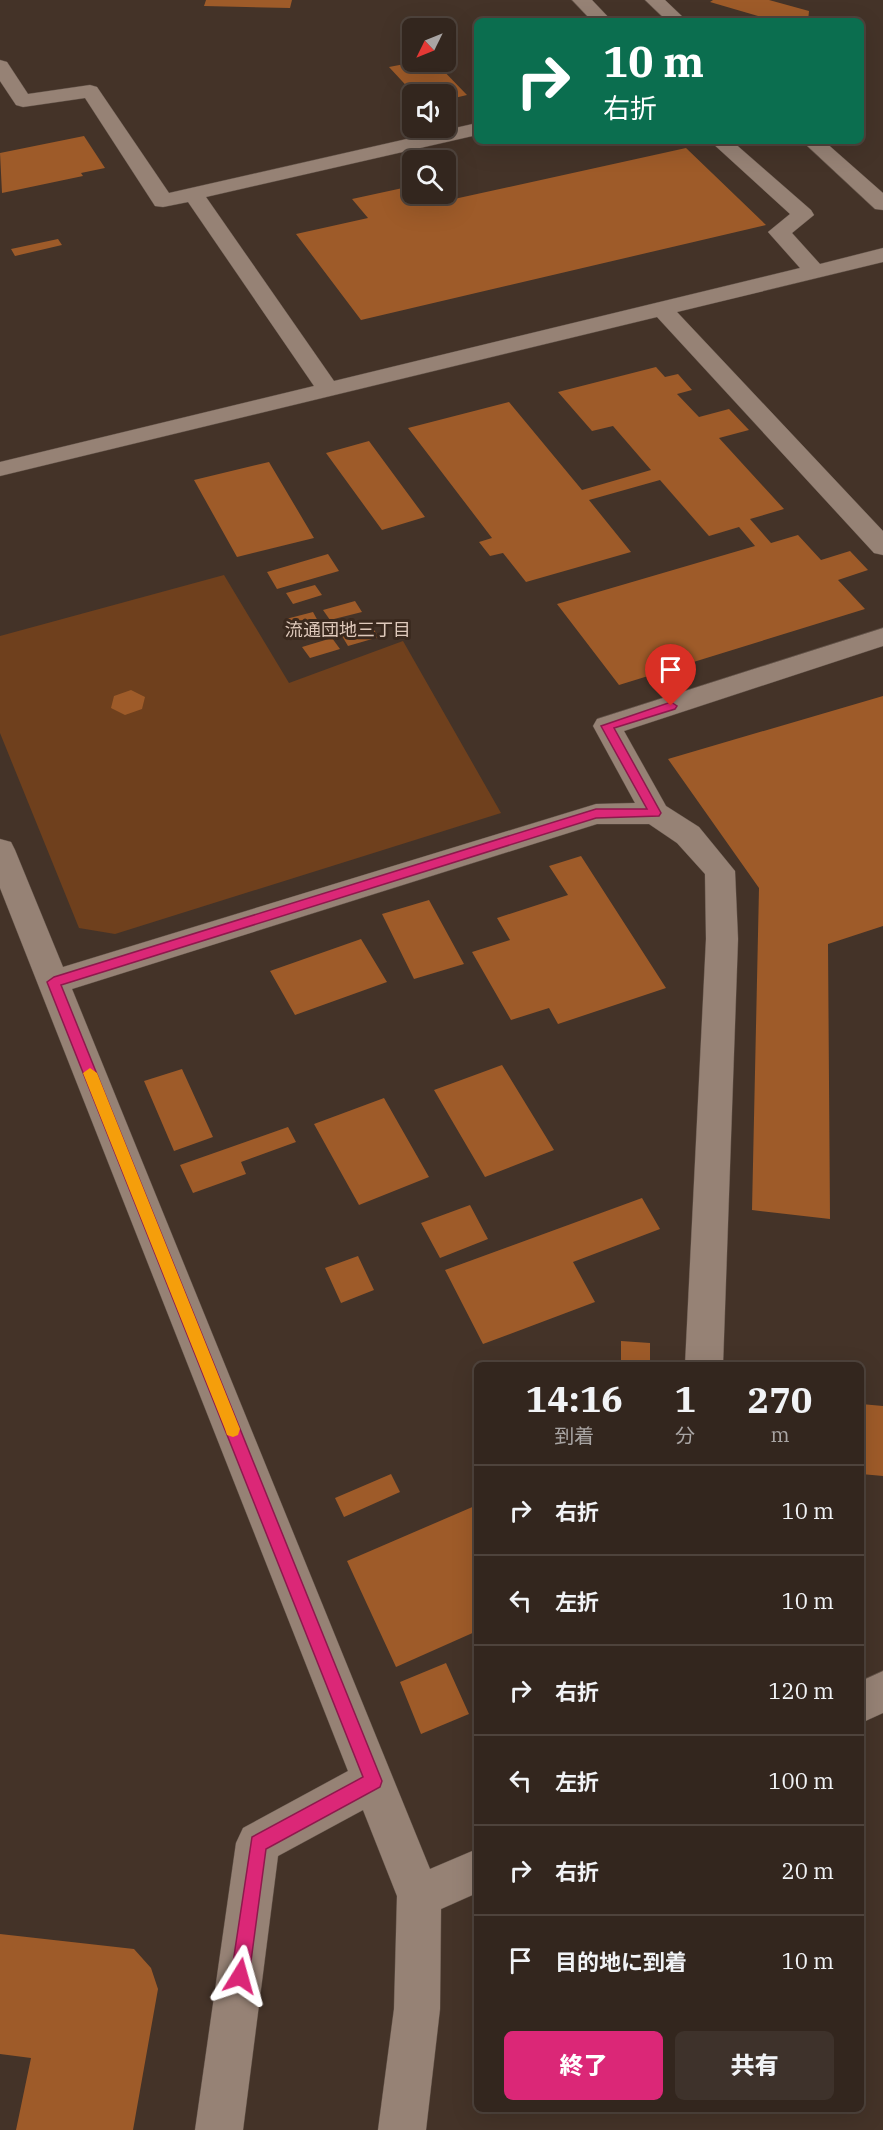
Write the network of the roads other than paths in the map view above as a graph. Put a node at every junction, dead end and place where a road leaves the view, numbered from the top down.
1 (581, 0) edge
2 (654, 0) edge
3 (600, 18) edge
4 (675, 18) edge
5 (0, 66) edge
6 (474, 130) edge
7 (723, 144) edge
8 (815, 144) edge
9 (194, 194) junction
10 (883, 204) edge
11 (883, 255) edge
12 (815, 271) junction
13 (662, 308) junction
14 (328, 389) junction
15 (0, 470) edge
16 (883, 547) edge
17 (883, 637) edge
18 (655, 813) junction
19 (0, 850) edge
20 (54, 982) junction
21 (704, 1362) edge
22 (883, 1692) edge
23 (864, 1701) edge
24 (373, 1781) junction
25 (474, 1872) edge
26 (419, 1896) junction
27 (219, 2130) edge
28 (402, 2130) edge

1 - 3 street
2 - 4 street
5 - 9 street
6 - 9 street
7 - 12 street
8 - 10 street
9 - 14 street
11 - 12 street
12 - 13 street
13 - 14 street
13 - 16 street
14 - 15 street
17 - 18 street
18 - 20 street
18 - 21 street
19 - 20 street
20 - 24 street
22 - 23 street
24 - 26 street
24 - 27 street
25 - 26 street
26 - 28 street

